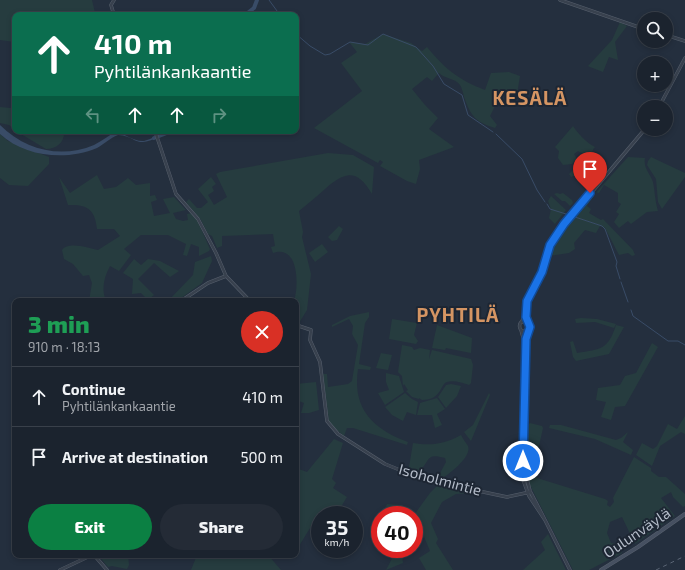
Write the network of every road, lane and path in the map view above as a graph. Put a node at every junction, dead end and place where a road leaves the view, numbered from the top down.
1 (114, 0) edge
2 (560, 0) edge
3 (113, 12) edge
4 (637, 27) edge
5 (673, 37) edge
6 (685, 41) edge
7 (685, 58) edge
8 (663, 100) edge
9 (156, 134) edge
10 (639, 136) edge
11 (226, 276) junction
12 (186, 298) edge
13 (247, 298) edge
14 (526, 306) junction
15 (522, 322) junction
16 (528, 322) junction
17 (299, 326) edge
18 (521, 330) junction
19 (528, 331) junction
20 (525, 347) junction
21 (528, 491) junction
22 (685, 514) edge
23 (86, 558) edge
24 (96, 558) edge
25 (60, 570) edge
26 (108, 570) edge
27 (570, 570) edge
28 (601, 570) edge

1 - 3 street
2 - 4 street
5 - 6 street
7 - 8 street
9 - 11 street
10 - 14 street
11 - 12 street
11 - 13 street
14 - 15 street
14 - 16 street
15 - 16 street
15 - 18 street
16 - 19 street
17 - 21 street, Isoholmintie
18 - 19 street
18 - 20 street
19 - 20 street
20 - 21 street
21 - 27 street
22 - 28 main road, Oulunväylä
23 - 25 street
24 - 26 street

